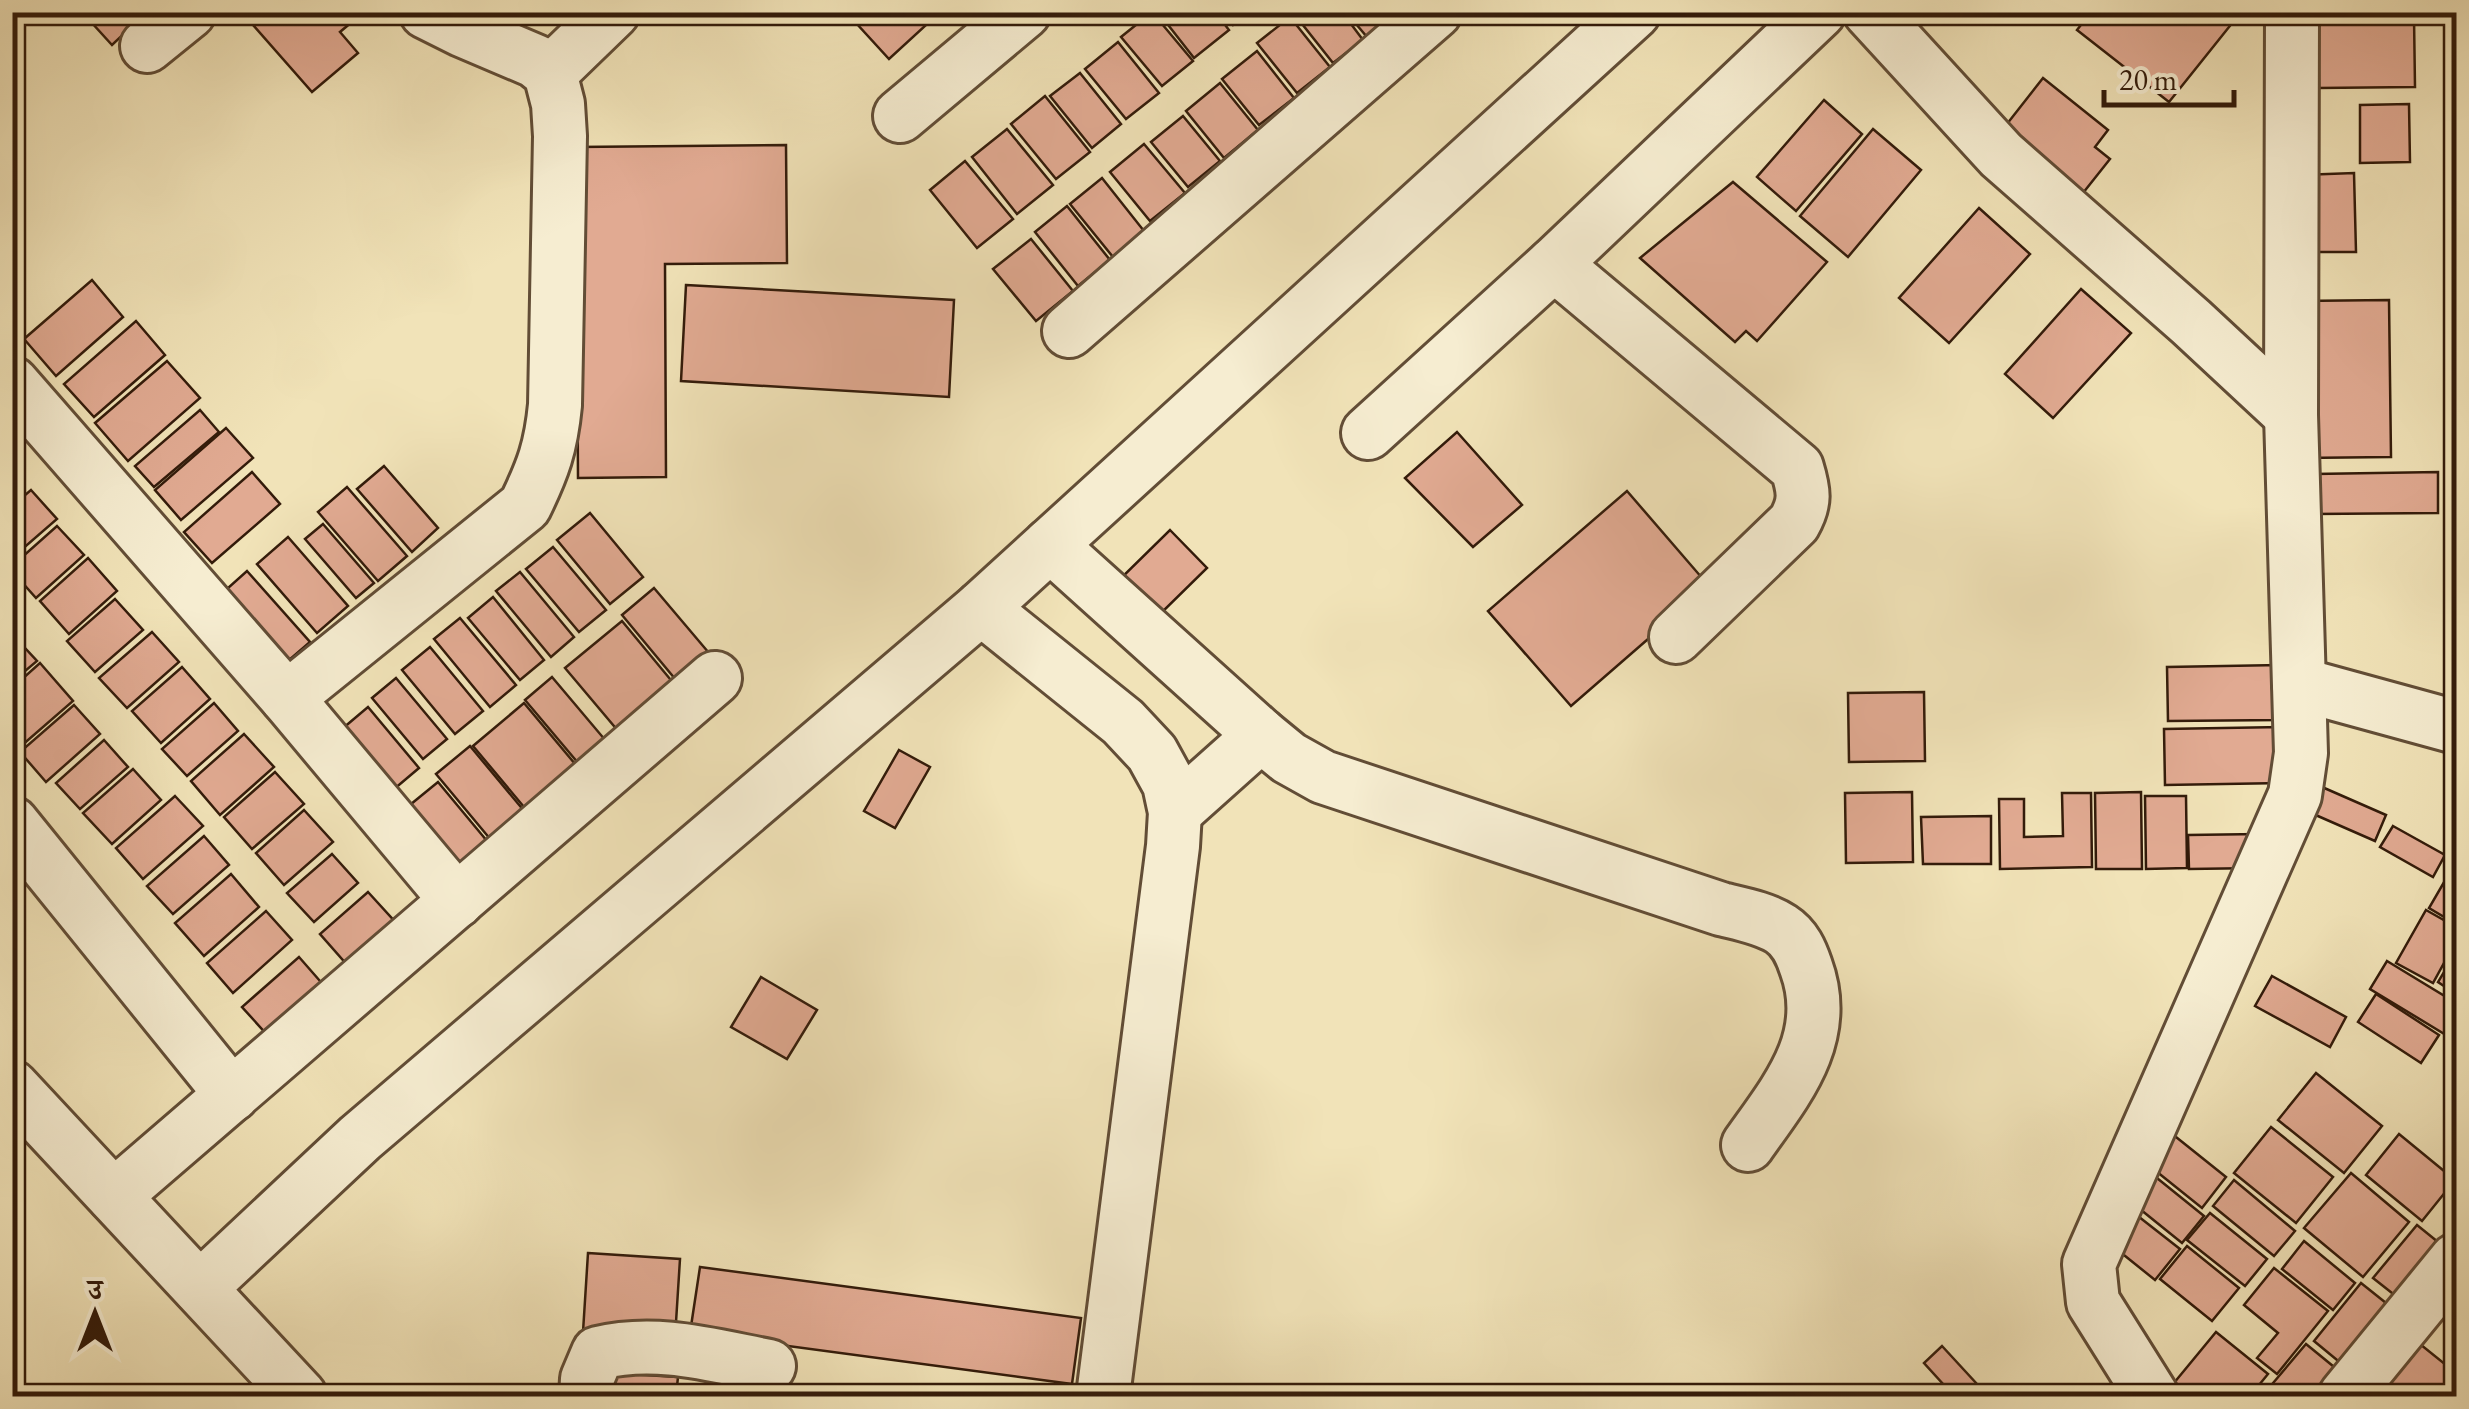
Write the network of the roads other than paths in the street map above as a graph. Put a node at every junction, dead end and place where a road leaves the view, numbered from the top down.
1 (189, 12) edge
2 (426, 12) edge
3 (612, 12) edge
4 (1024, 12) edge
5 (1435, 12) edge
6 (1634, 12) edge
7 (1819, 12) edge
8 (1870, 12) edge
9 (2292, 12) edge
10 (147, 46) dead end
11 (550, 74) junction
12 (900, 116) dead end
13 (1554, 264) junction
14 (1069, 330) dead end
15 (12, 383) edge
16 (2291, 414) junction
17 (1368, 433) dead end
18 (1050, 545) junction
19 (981, 608) junction
20 (1676, 636) dead end
21 (715, 678) dead end
22 (2299, 684) junction
23 (287, 698) junction
24 (2456, 727) edge
25 (1261, 735) junction
26 (1175, 812) junction
27 (12, 823) edge
28 (457, 901) junction
29 (12, 1086) edge
30 (232, 1095) junction
31 (1748, 1145) dead end
32 (114, 1196) junction
33 (2456, 1260) edge
34 (200, 1288) junction
35 (769, 1366) dead end
36 (300, 1396) edge
37 (586, 1396) edge
38 (1103, 1396) edge
39 (2152, 1396) edge
40 (2346, 1396) edge

1 - 10 street
2 - 11 street
3 - 11 street
4 - 12 street
5 - 14 street
6 - 18 street
7 - 13 street
8 - 16 street
9 - 16 street
11 - 23 street
13 - 17 street
13 - 20 street
15 - 23 street
16 - 22 street
18 - 19 street
18 - 25 street
19 - 26 street
19 - 34 street
21 - 28 street
22 - 24 street
22 - 39 street
23 - 28 street
25 - 26 street
25 - 31 street
26 - 38 street
27 - 30 street
28 - 30 street
29 - 32 street
30 - 32 street
32 - 34 street
33 - 40 street
34 - 36 street
35 - 37 street

